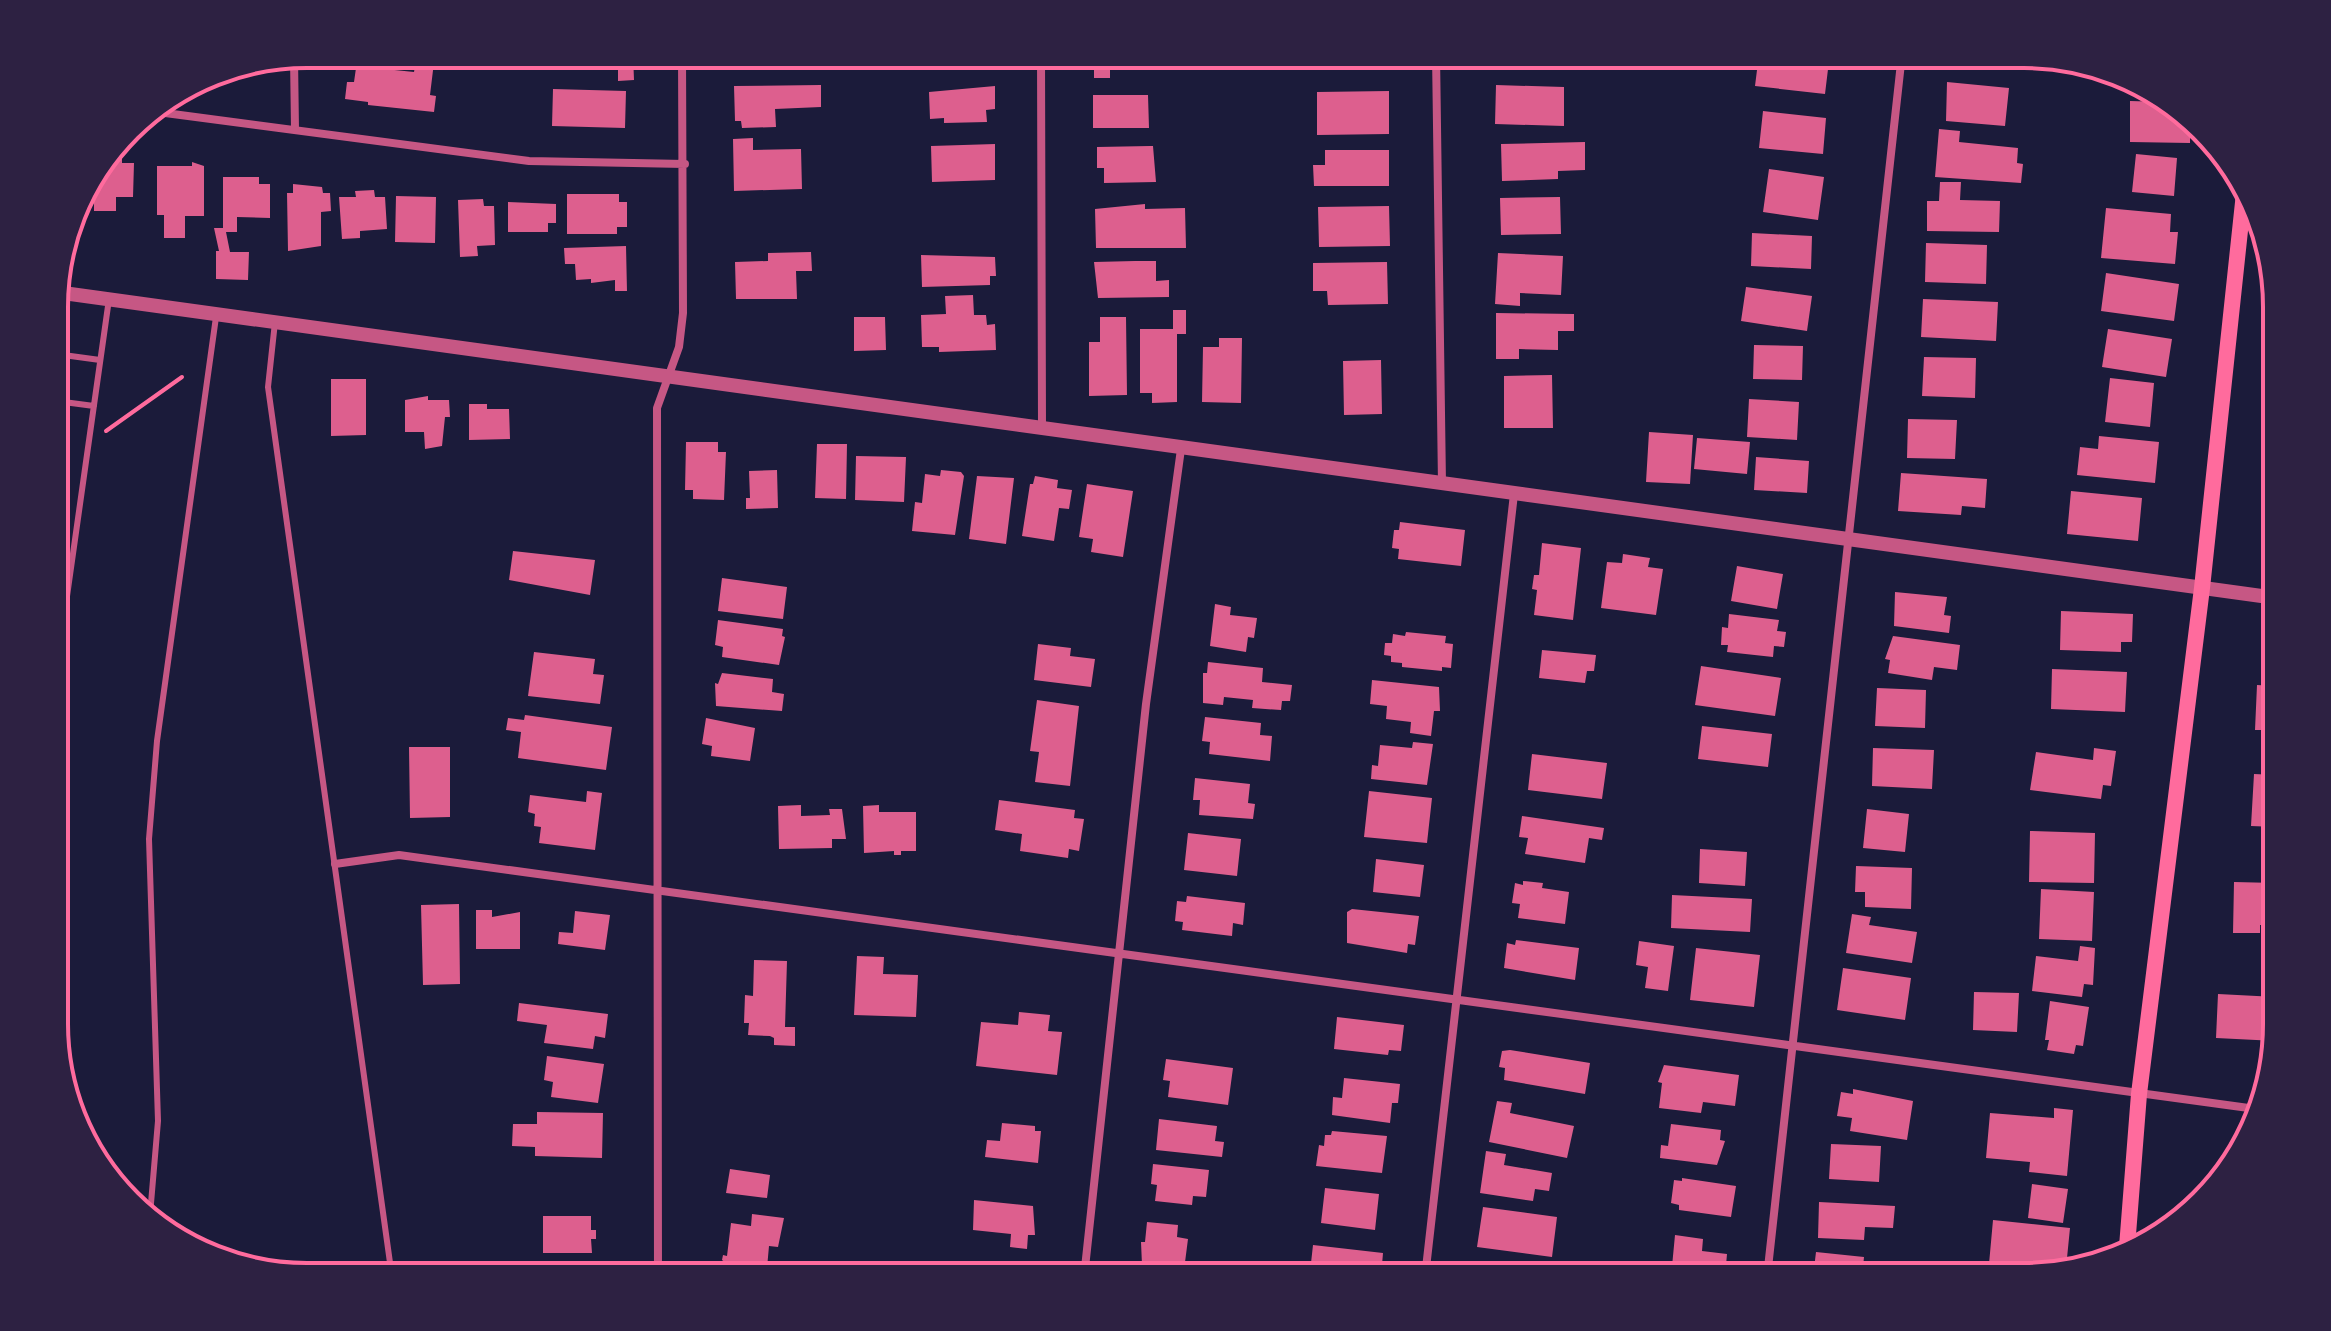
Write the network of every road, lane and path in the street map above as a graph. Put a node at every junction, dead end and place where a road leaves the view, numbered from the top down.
1 (682, 68) edge
2 (1041, 68) edge
3 (1436, 68) edge
4 (1900, 68) edge
5 (294, 69) edge
6 (167, 113) edge
7 (295, 130) junction
8 (685, 164) junction
9 (2242, 210) edge
10 (69, 294) edge
11 (109, 299) junction
12 (217, 313) junction
13 (275, 321) junction
14 (68, 356) edge
15 (100, 360) junction
16 (669, 375) junction
17 (182, 377) dead end
18 (68, 403) edge
19 (94, 406) junction
20 (1042, 430) junction
21 (102, 436) dead end
22 (1181, 449) junction
23 (1442, 484) junction
24 (1514, 494) junction
25 (1847, 540) junction
26 (2202, 588) junction
27 (68, 589) edge
28 (2262, 596) edge
29 (335, 864) junction
30 (656, 889) junction
31 (1119, 952) junction
32 (1454, 1000) junction
33 (1791, 1046) junction
34 (2139, 1094) junction
35 (2247, 1108) edge
36 (151, 1205) edge
37 (2128, 1239) edge
38 (1427, 1262) edge
39 (1769, 1262) edge
40 (390, 1263) edge
41 (658, 1263) edge
42 (1086, 1263) edge

1 - 8 street
2 - 20 street
3 - 23 street
4 - 25 street
5 - 7 street
6 - 7 street
7 - 8 street
8 - 16 street
9 - 26 main road
10 - 11 street
11 - 12 street
11 - 15 lane
12 - 13 street
12 - 36 lane
13 - 16 street
13 - 29 lane
14 - 15 lane
15 - 19 lane
16 - 20 street
16 - 30 street
17 - 21 path
18 - 19 lane
19 - 27 lane
20 - 22 street
22 - 23 street
22 - 31 street
23 - 24 street
24 - 25 street
24 - 32 street
25 - 26 street
25 - 33 street
26 - 28 street
26 - 34 main road
29 - 30 street
29 - 40 lane
30 - 31 street
30 - 41 street
31 - 32 street
31 - 42 street
32 - 33 street
32 - 38 street
33 - 34 street
33 - 39 street
34 - 35 street
34 - 37 main road

